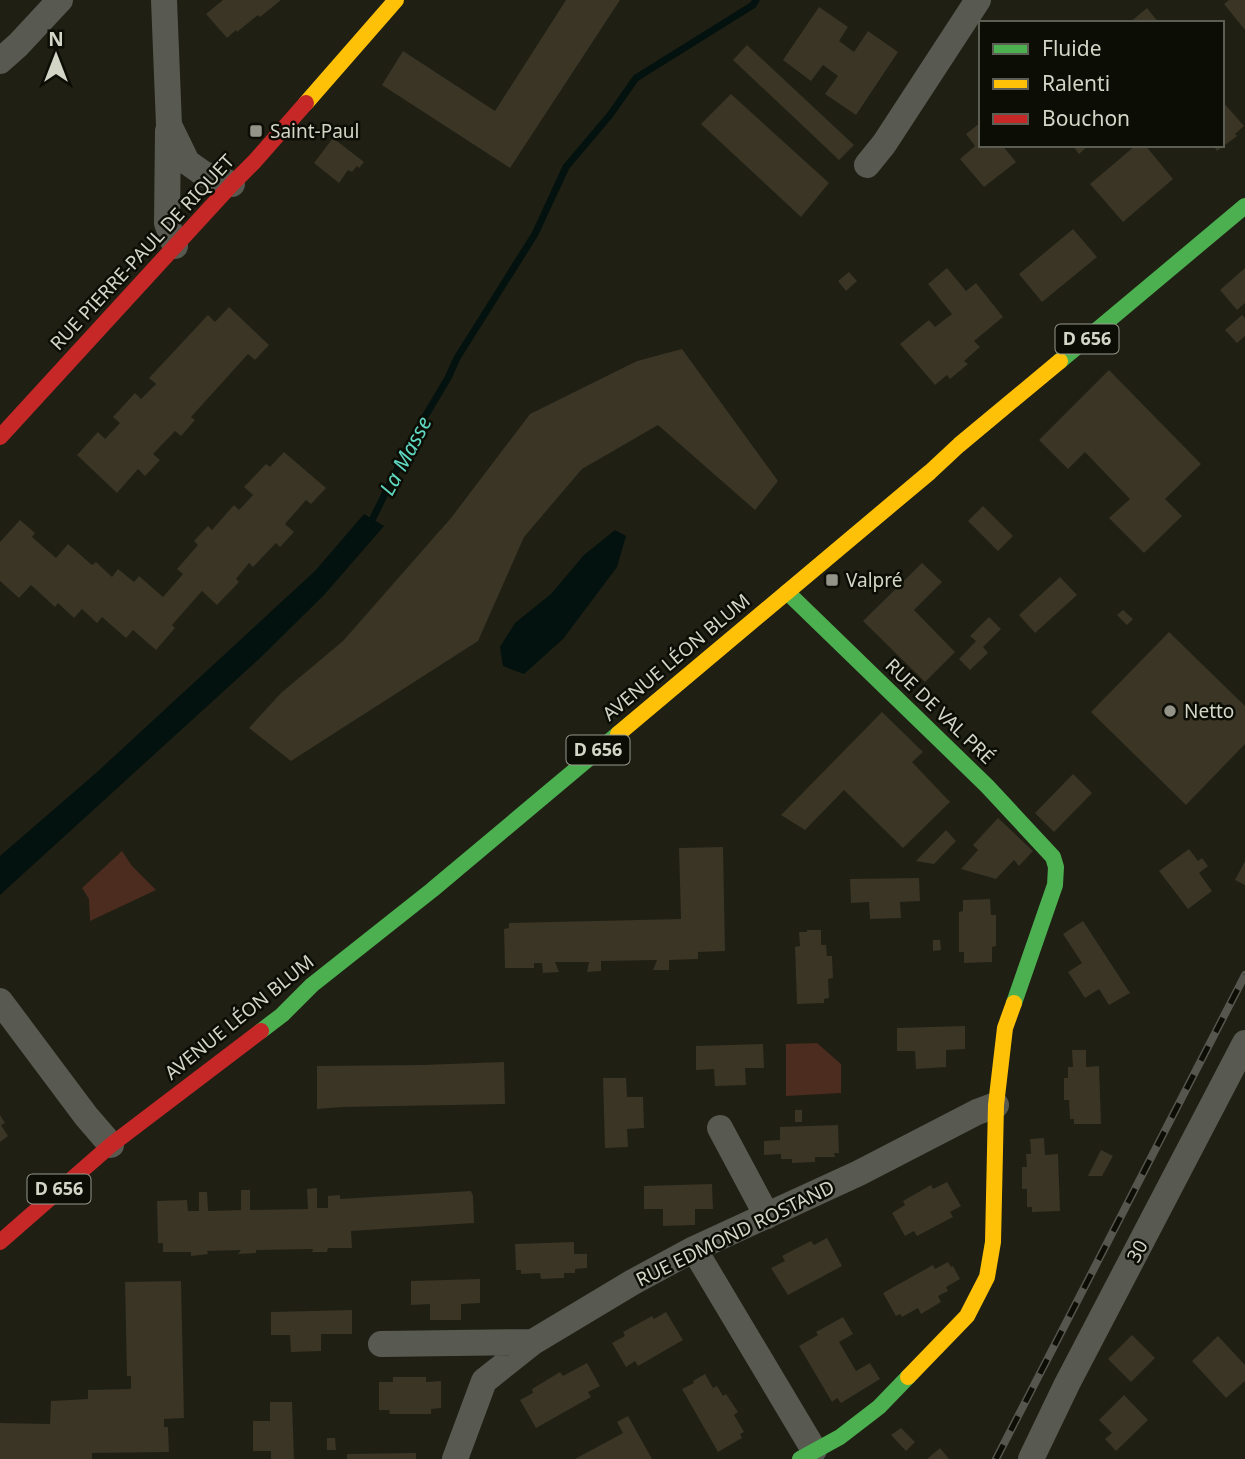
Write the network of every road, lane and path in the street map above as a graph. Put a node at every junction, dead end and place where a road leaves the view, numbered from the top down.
1 (60, 0) edge
2 (164, 0) edge
3 (396, 0) edge
4 (978, 0) edge
5 (0, 61) edge
6 (169, 125) junction
7 (867, 165) dead end
8 (232, 184) junction
9 (1245, 206) edge
10 (175, 247) junction
11 (0, 437) edge
12 (787, 592) junction
13 (0, 1002) edge
14 (1245, 1044) edge
15 (996, 1105) junction
16 (720, 1128) dead end
17 (111, 1145) junction
18 (767, 1216) junction
19 (0, 1242) edge
20 (694, 1249) junction
21 (533, 1342) junction
22 (456, 1343) junction
23 (381, 1344) dead end
24 (484, 1381) junction
25 (807, 1455) edge
26 (455, 1459) edge
27 (1031, 1459) edge

1 - 5 street
2 - 6 street
3 - 8 street, RUE PIERRE-PAUL DE RIQUET
4 - 7 street
6 - 8 street
6 - 10 street
8 - 10 street, RUE PIERRE-PAUL DE RIQUET
9 - 12 street, AVENUE LÉON BLUM / D 656
10 - 11 street, RUE PIERRE-PAUL DE RIQUET
12 - 15 street, RUE DE VAL PRÉ
12 - 17 street, AVENUE LÉON BLUM / D 656
13 - 17 street
14 - 27 street, 30
15 - 18 street, RUE EDMOND ROSTAND
15 - 25 street
16 - 18 street
17 - 19 street, AVENUE LÉON BLUM / D 656
18 - 20 street, RUE EDMOND ROSTAND
20 - 21 street, RUE EDMOND ROSTAND
20 - 25 street
21 - 22 street
21 - 24 street, RUE EDMOND ROSTAND
22 - 23 street
22 - 24 street
24 - 26 street

